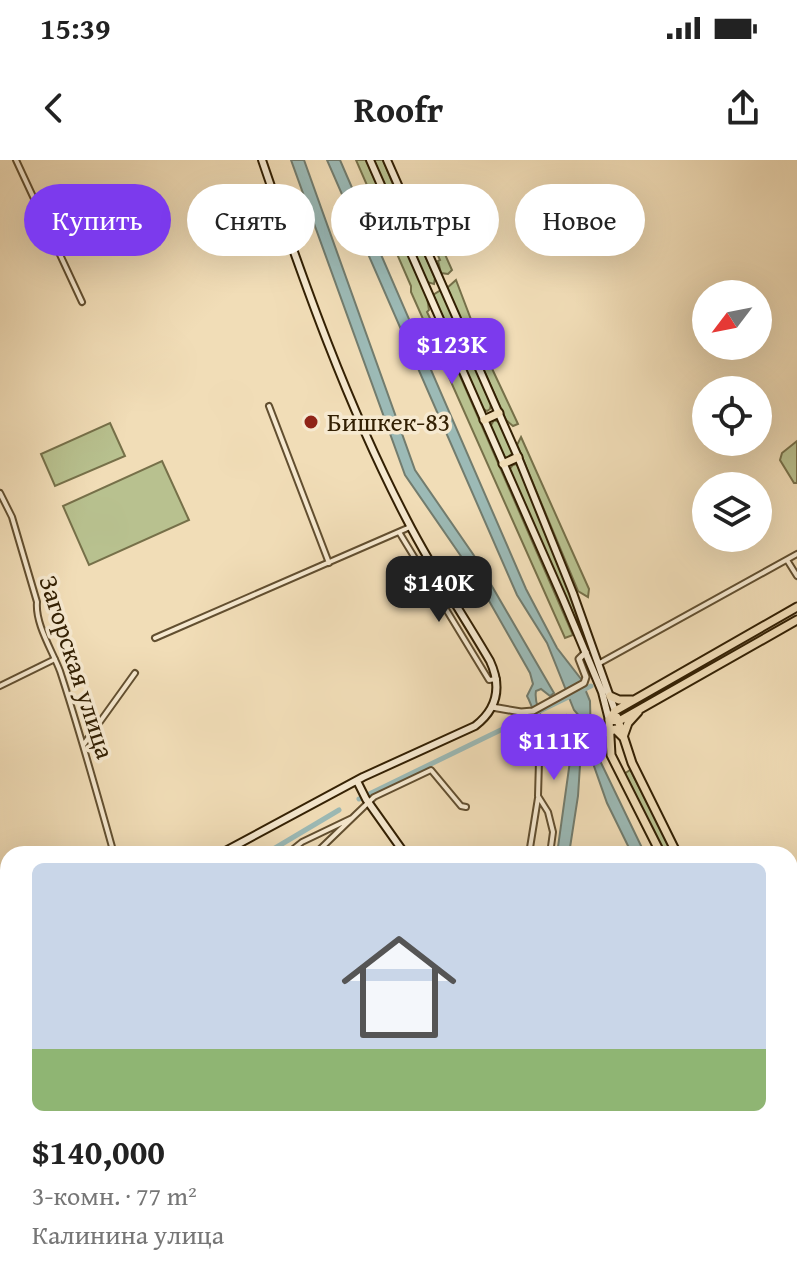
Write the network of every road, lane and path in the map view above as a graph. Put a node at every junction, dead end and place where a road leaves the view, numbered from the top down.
1 (16, 160) edge
2 (262, 160) edge
3 (370, 160) edge
4 (387, 160) edge
5 (380, 184) edge
6 (397, 184) edge
7 (412, 256) edge
8 (429, 256) edge
9 (442, 284) junction
10 (428, 291) junction
11 (82, 302) dead end
12 (269, 406) dead end
13 (499, 413) junction
14 (484, 420) junction
15 (518, 457) junction
16 (503, 464) junction
17 (0, 494) edge
18 (410, 527) junction
19 (399, 532) junction
20 (797, 554) edge
21 (787, 560) junction
22 (329, 563) junction
23 (797, 576) edge
24 (797, 607) edge
25 (797, 620) edge
26 (155, 638) dead end
27 (586, 652) junction
28 (55, 659) junction
29 (598, 664) junction
30 (135, 673) dead end
31 (497, 679) junction
32 (0, 686) edge
33 (610, 696) junction
34 (638, 698) junction
35 (492, 707) junction
36 (642, 707) junction
37 (615, 711) junction
38 (609, 720) junction
39 (619, 721) junction
40 (525, 722) dead end
41 (608, 733) junction
42 (623, 737) junction
43 (84, 744) junction
44 (632, 763) junction
45 (618, 770) junction
46 (357, 781) junction
47 (538, 796) junction
48 (368, 801) junction
49 (466, 807) dead end
50 (355, 817) junction
51 (112, 846) edge
52 (235, 846) edge
53 (297, 846) edge
54 (324, 846) edge
55 (398, 846) edge
56 (530, 846) edge
57 (551, 846) edge
58 (657, 846) edge
59 (673, 846) edge

1 - 11 street
2 - 18 main road
3 - 5 main road
4 - 6 main road
7 - 10 main road
8 - 9 main road
9 - 10 main road
9 - 13 main road
10 - 14 main road
12 - 22 street
13 - 14 main road
13 - 15 main road
14 - 16 main road
15 - 16 main road
15 - 29 main road
16 - 27 main road
17 - 28 street, Загорская улица
18 - 19 street
18 - 31 main road
19 - 22 street
19 - 31 street
20 - 21 street
21 - 23 street
21 - 29 street
22 - 26 street
24 - 34 main road
25 - 36 main road
27 - 35 street
27 - 38 main road
28 - 32 street
28 - 43 street, Загорская улица
29 - 33 main road
30 - 43 street
31 - 35 main road
33 - 34 main road
33 - 37 main road
34 - 37 main road
35 - 46 main road
36 - 39 main road
36 - 42 main road
37 - 38 main road
37 - 39 main road
38 - 39 main road
38 - 41 main road
39 - 42 main road
40 - 47 street
41 - 42 main road
41 - 45 main road
42 - 44 main road
43 - 51 street, Загорская улица
44 - 45 main road
44 - 59 main road
45 - 58 main road
46 - 48 main road
46 - 52 main road
47 - 56 street
47 - 57 street
48 - 49 street
48 - 50 street
48 - 55 main road
50 - 53 street
50 - 54 street

